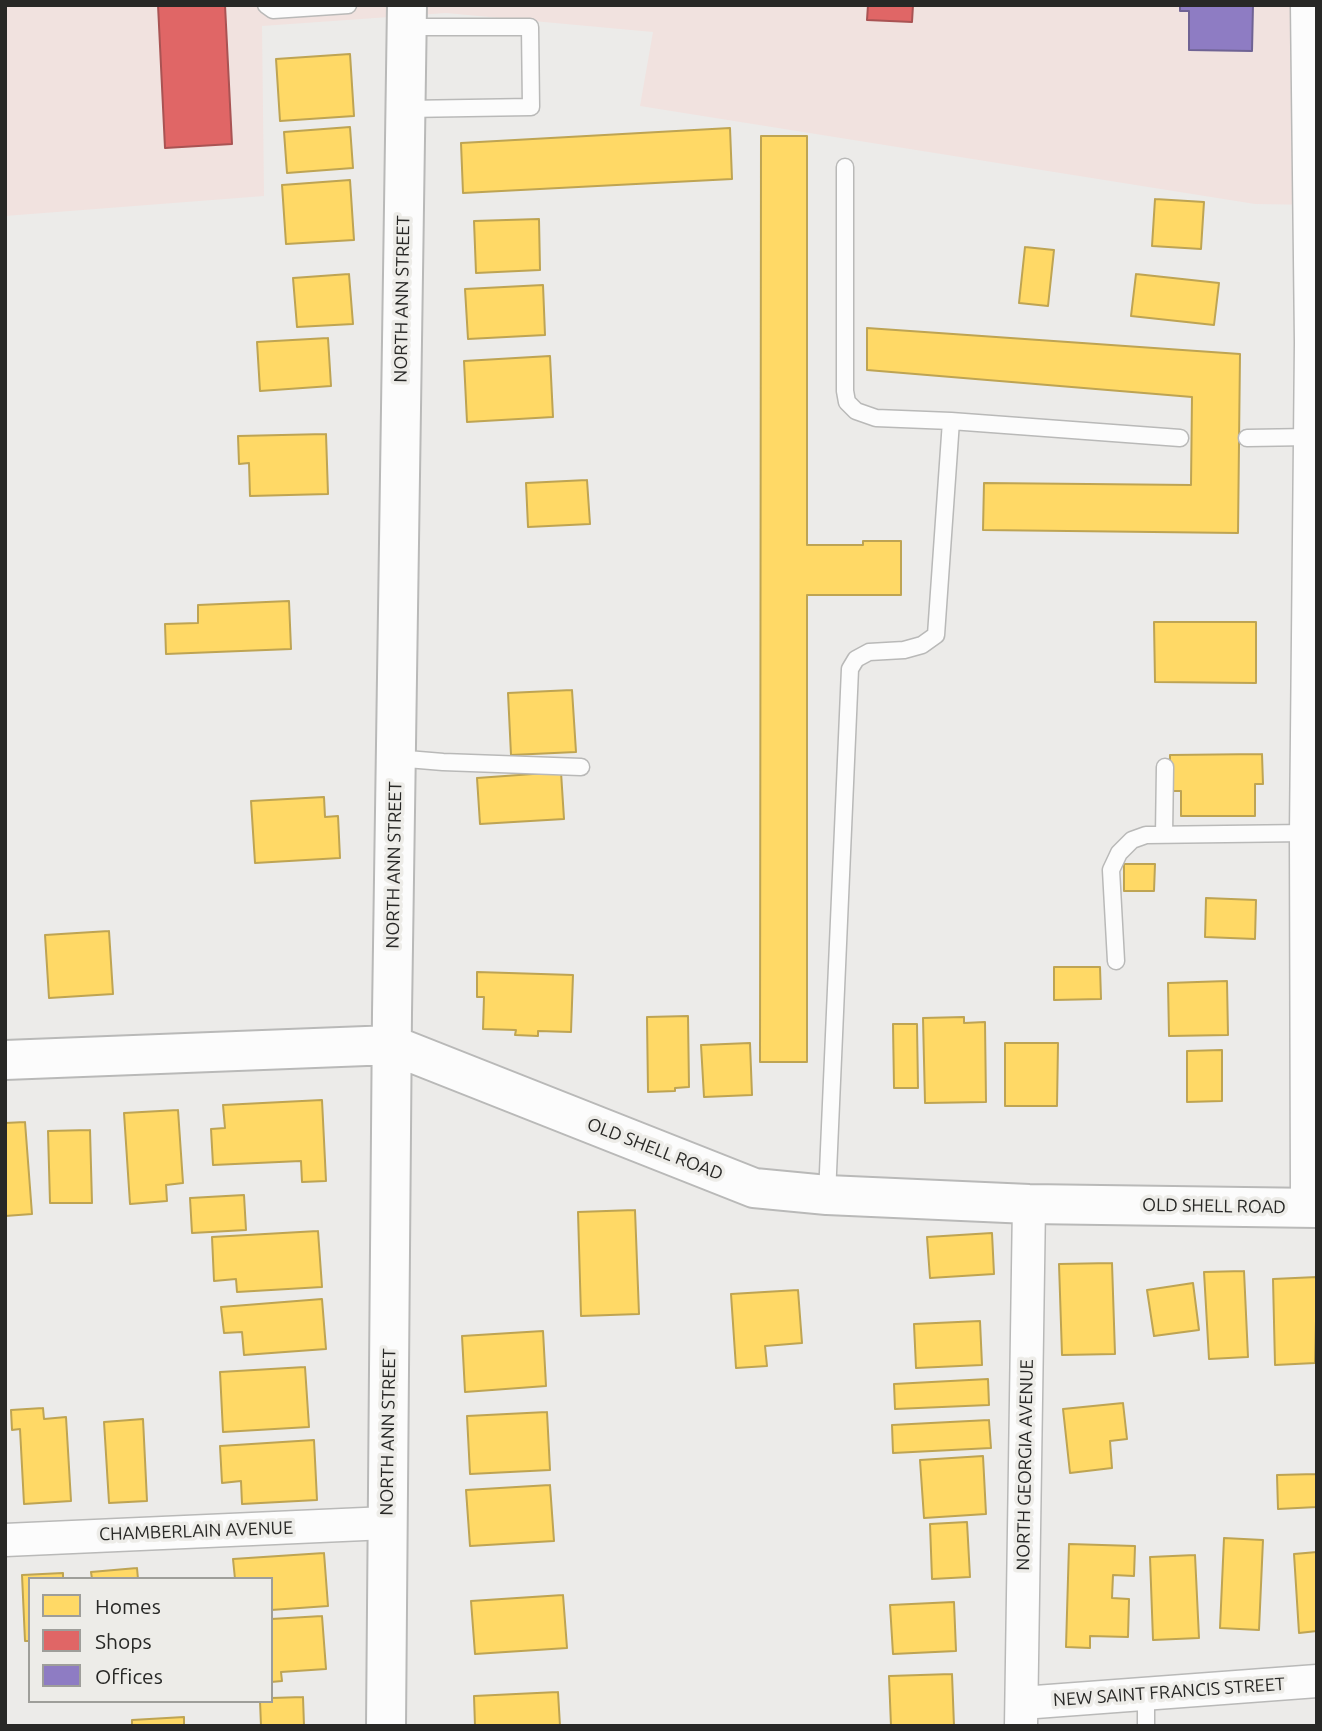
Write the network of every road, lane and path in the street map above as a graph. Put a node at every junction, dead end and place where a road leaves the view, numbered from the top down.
1 (266, 5) edge
2 (348, 5) edge
3 (1307, 5) edge
4 (407, 16) edge
5 (406, 109) junction
6 (845, 167) dead end
7 (951, 421) junction
8 (1310, 437) junction
9 (1180, 438) dead end
10 (1247, 438) dead end
11 (395, 758) junction
12 (581, 767) dead end
13 (1166, 767) dead end
14 (1306, 833) junction
15 (1164, 835) junction
16 (1115, 961) dead end
17 (391, 1045) junction
18 (5, 1060) edge
19 (827, 1195) junction
20 (1029, 1204) junction
21 (1312, 1208) edge
22 (387, 1523) junction
23 (5, 1539) edge
24 (1317, 1681) edge
25 (1146, 1693) junction
26 (1021, 1714) edge
27 (386, 1726) edge
28 (1146, 1726) edge

1 - 2 lane
3 - 8 street
4 - 5 street, NORTH ANN STREET
4 - 5 lane
5 - 11 street, NORTH ANN STREET
6 - 7 lane
7 - 9 lane
7 - 19 lane
8 - 10 lane
8 - 14 street
11 - 12 lane
11 - 17 street, NORTH ANN STREET
13 - 15 lane
14 - 15 lane
14 - 21 street
15 - 16 lane
17 - 18 street, OLD SHELL ROAD
17 - 19 street, OLD SHELL ROAD
17 - 22 street, NORTH ANN STREET
19 - 20 street, OLD SHELL ROAD
20 - 21 street, OLD SHELL ROAD
20 - 26 street, NORTH GEORGIA AVENUE
22 - 23 street, CHAMBERLAIN AVENUE
22 - 27 street, NORTH ANN STREET
24 - 25 street, NEW SAINT FRANCIS STREET
25 - 26 street, NEW SAINT FRANCIS STREET
25 - 28 lane

